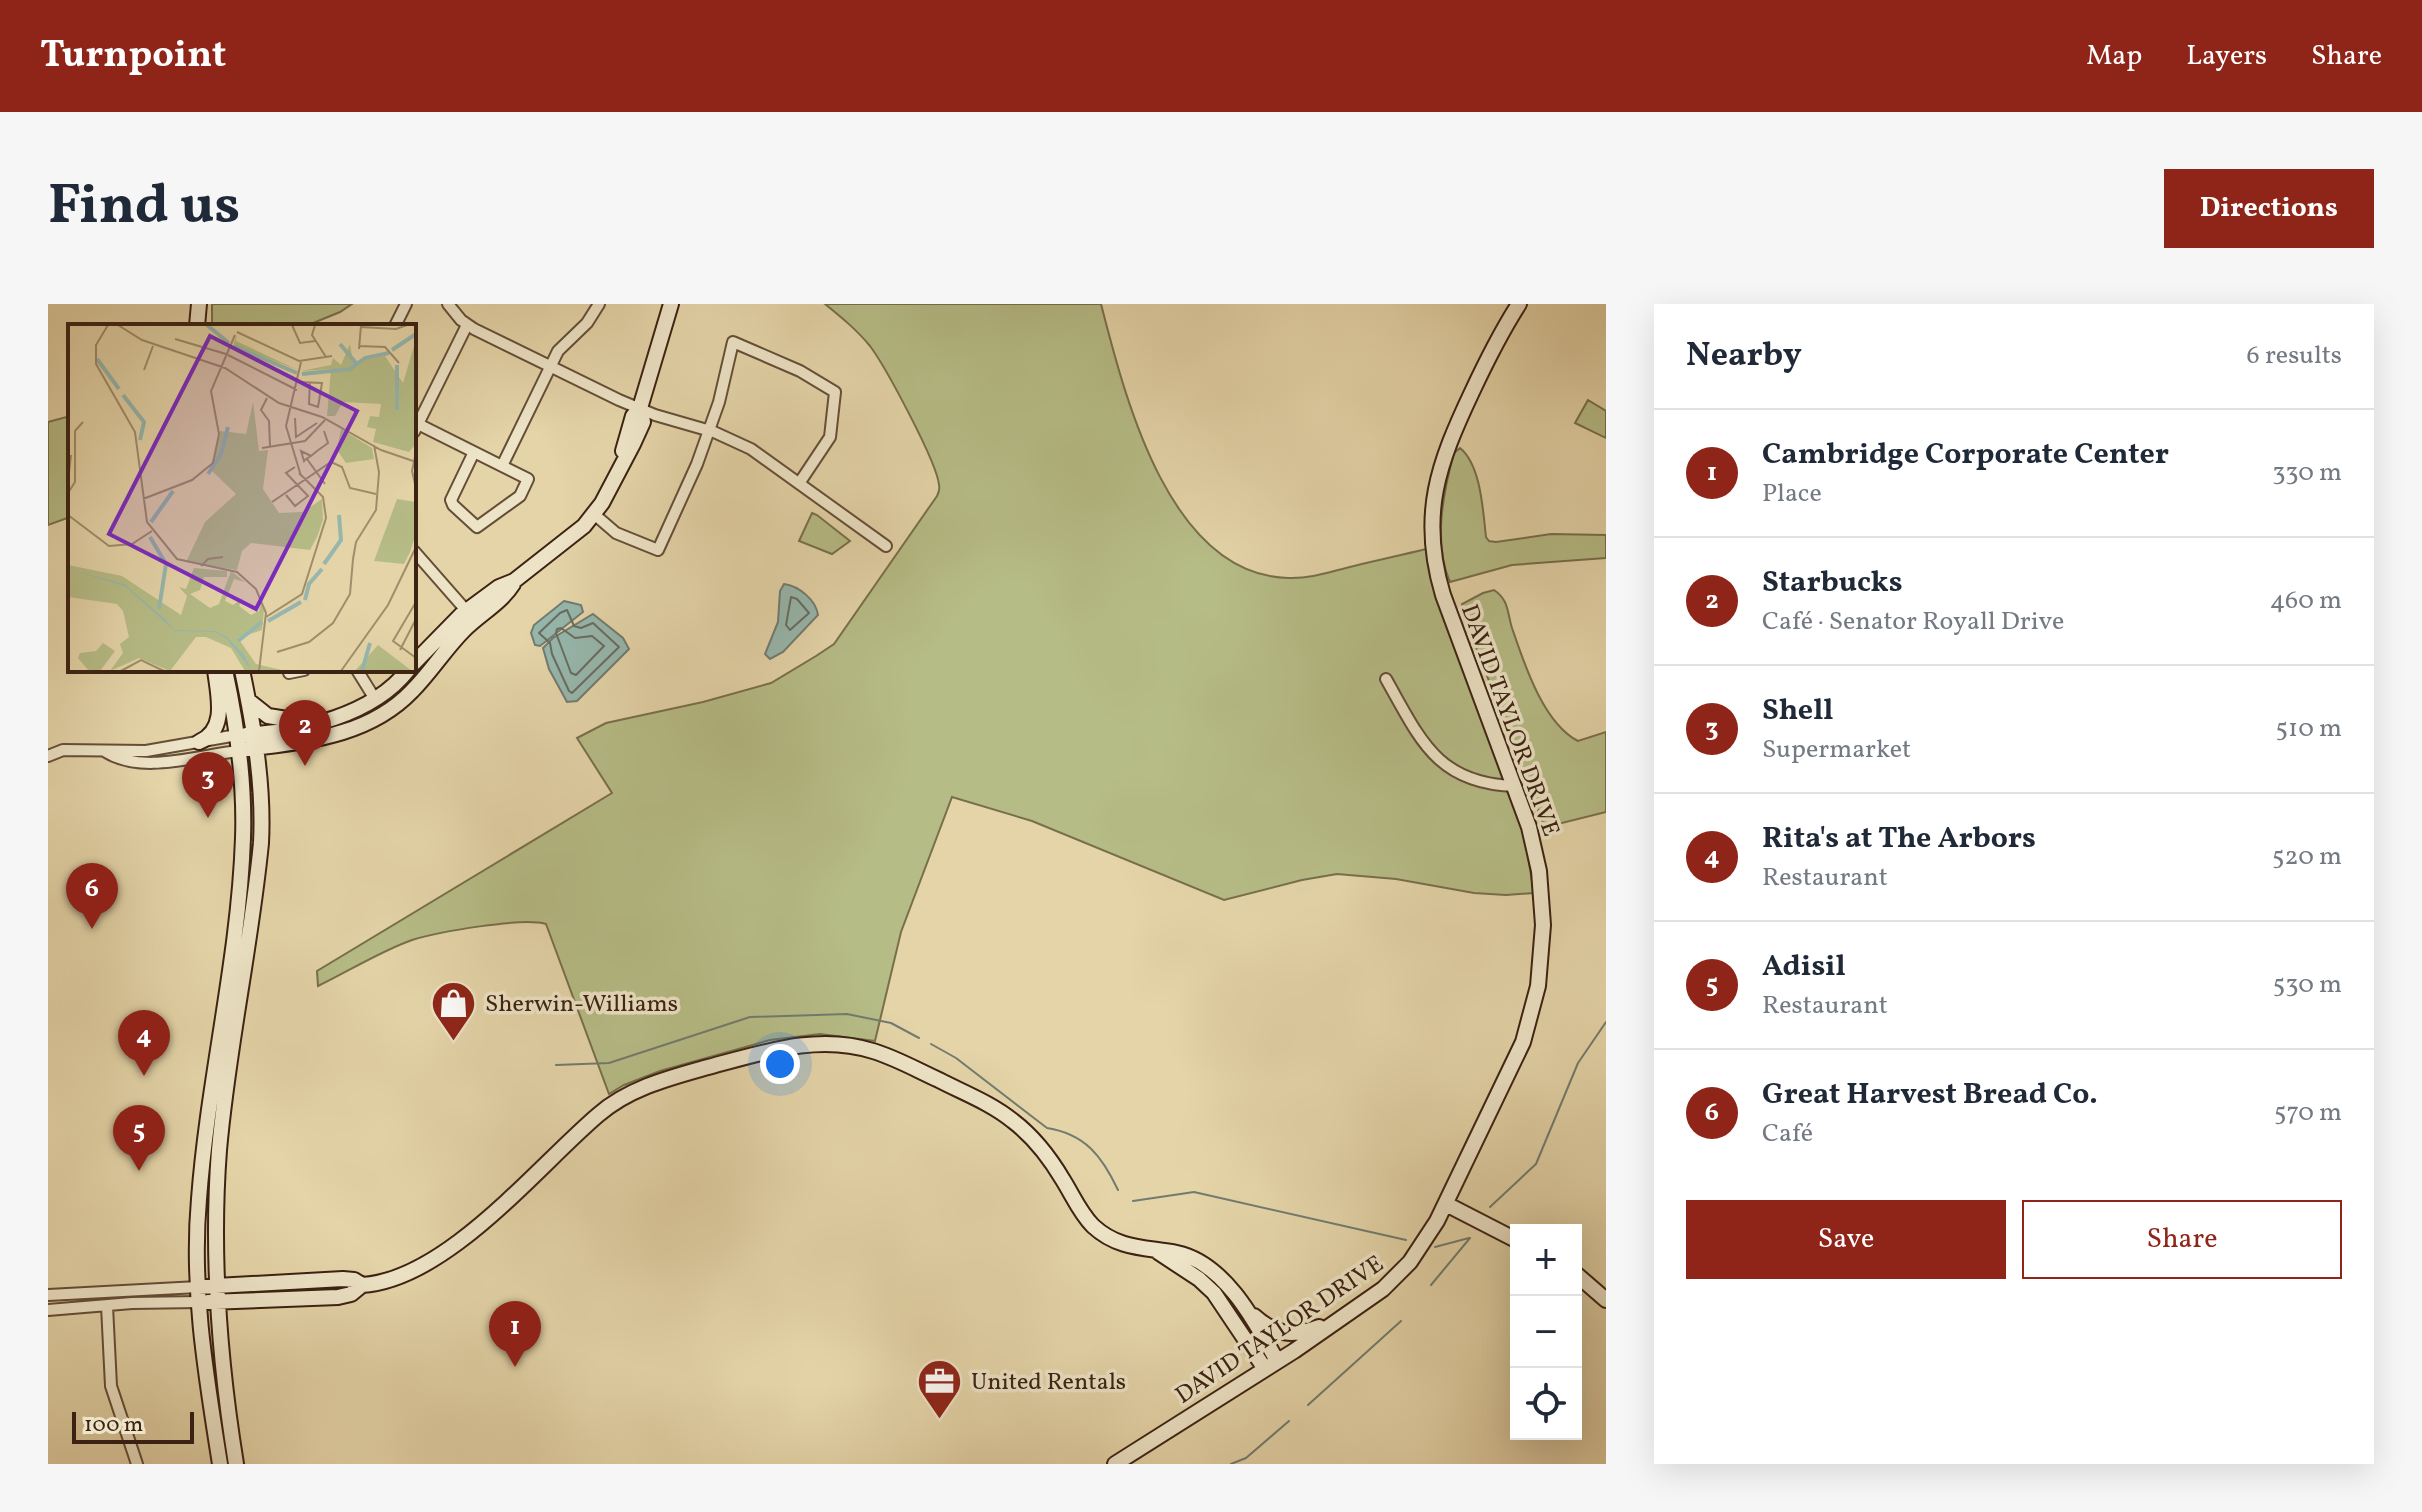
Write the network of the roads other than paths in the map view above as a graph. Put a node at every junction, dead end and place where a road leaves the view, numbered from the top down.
1 (406, 304) edge
2 (448, 304) edge
3 (599, 304) edge
4 (671, 304) edge
5 (1519, 304) edge
6 (396, 324) edge
7 (467, 325) junction
8 (550, 367) junction
9 (640, 408) junction
10 (416, 424) edge
11 (416, 426) edge
12 (709, 430) junction
13 (474, 452) junction
14 (502, 466) junction
15 (800, 482) junction
16 (594, 514) junction
17 (886, 546) dead end
18 (416, 553) edge
19 (471, 616) junction
20 (416, 661) edge
21 (215, 672) edge
22 (225, 672) edge
23 (242, 672) edge
24 (294, 672) edge
25 (358, 672) edge
26 (406, 672) edge
27 (289, 673) dead end
28 (1386, 679) dead end
29 (375, 699) junction
30 (248, 701) junction
31 (310, 723) junction
32 (255, 741) junction
33 (199, 742) junction
34 (238, 743) junction
35 (104, 751) junction
36 (48, 756) edge
37 (1515, 786) junction
38 (1446, 1204) junction
39 (1510, 1237) edge
40 (1158, 1252) junction
41 (1582, 1279) edge
42 (199, 1294) junction
43 (216, 1294) junction
44 (48, 1295) edge
45 (1235, 1296) junction
46 (1606, 1300) edge
47 (107, 1306) junction
48 (48, 1310) edge
49 (1345, 1315) junction
50 (1271, 1365) junction
51 (137, 1464) edge
52 (220, 1464) edge
53 (236, 1464) edge
54 (1115, 1464) edge

1 - 6 street
2 - 7 street
3 - 8 street
4 - 9 street
5 - 37 street, DAVID TAYLOR DRIVE
7 - 8 street
7 - 10 street
8 - 9 street
8 - 14 street
9 - 12 street
9 - 16 street
11 - 13 street
12 - 15 street
12 - 15 street
12 - 16 street
13 - 14 street
13 - 14 street
15 - 17 street
16 - 19 street
18 - 19 street
19 - 20 street
19 - 32 street
21 - 33 street
22 - 34 street
23 - 30 street
24 - 27 street
25 - 29 street
26 - 29 street
28 - 37 street
29 - 31 street
30 - 31 street
30 - 32 street
31 - 32 street
32 - 34 street
32 - 43 street
33 - 34 street
33 - 35 street
34 - 35 street
34 - 42 street
35 - 36 street
37 - 38 street, DAVID TAYLOR DRIVE
38 - 39 street
38 - 49 street, DAVID TAYLOR DRIVE
40 - 43 street
40 - 45 street
40 - 50 street
41 - 46 street
42 - 43 street
42 - 44 street
42 - 47 street
42 - 52 street
43 - 53 street
45 - 49 street
45 - 50 street
47 - 48 street
47 - 51 street
49 - 50 street, DAVID TAYLOR DRIVE
50 - 54 street, DAVID TAYLOR DRIVE

